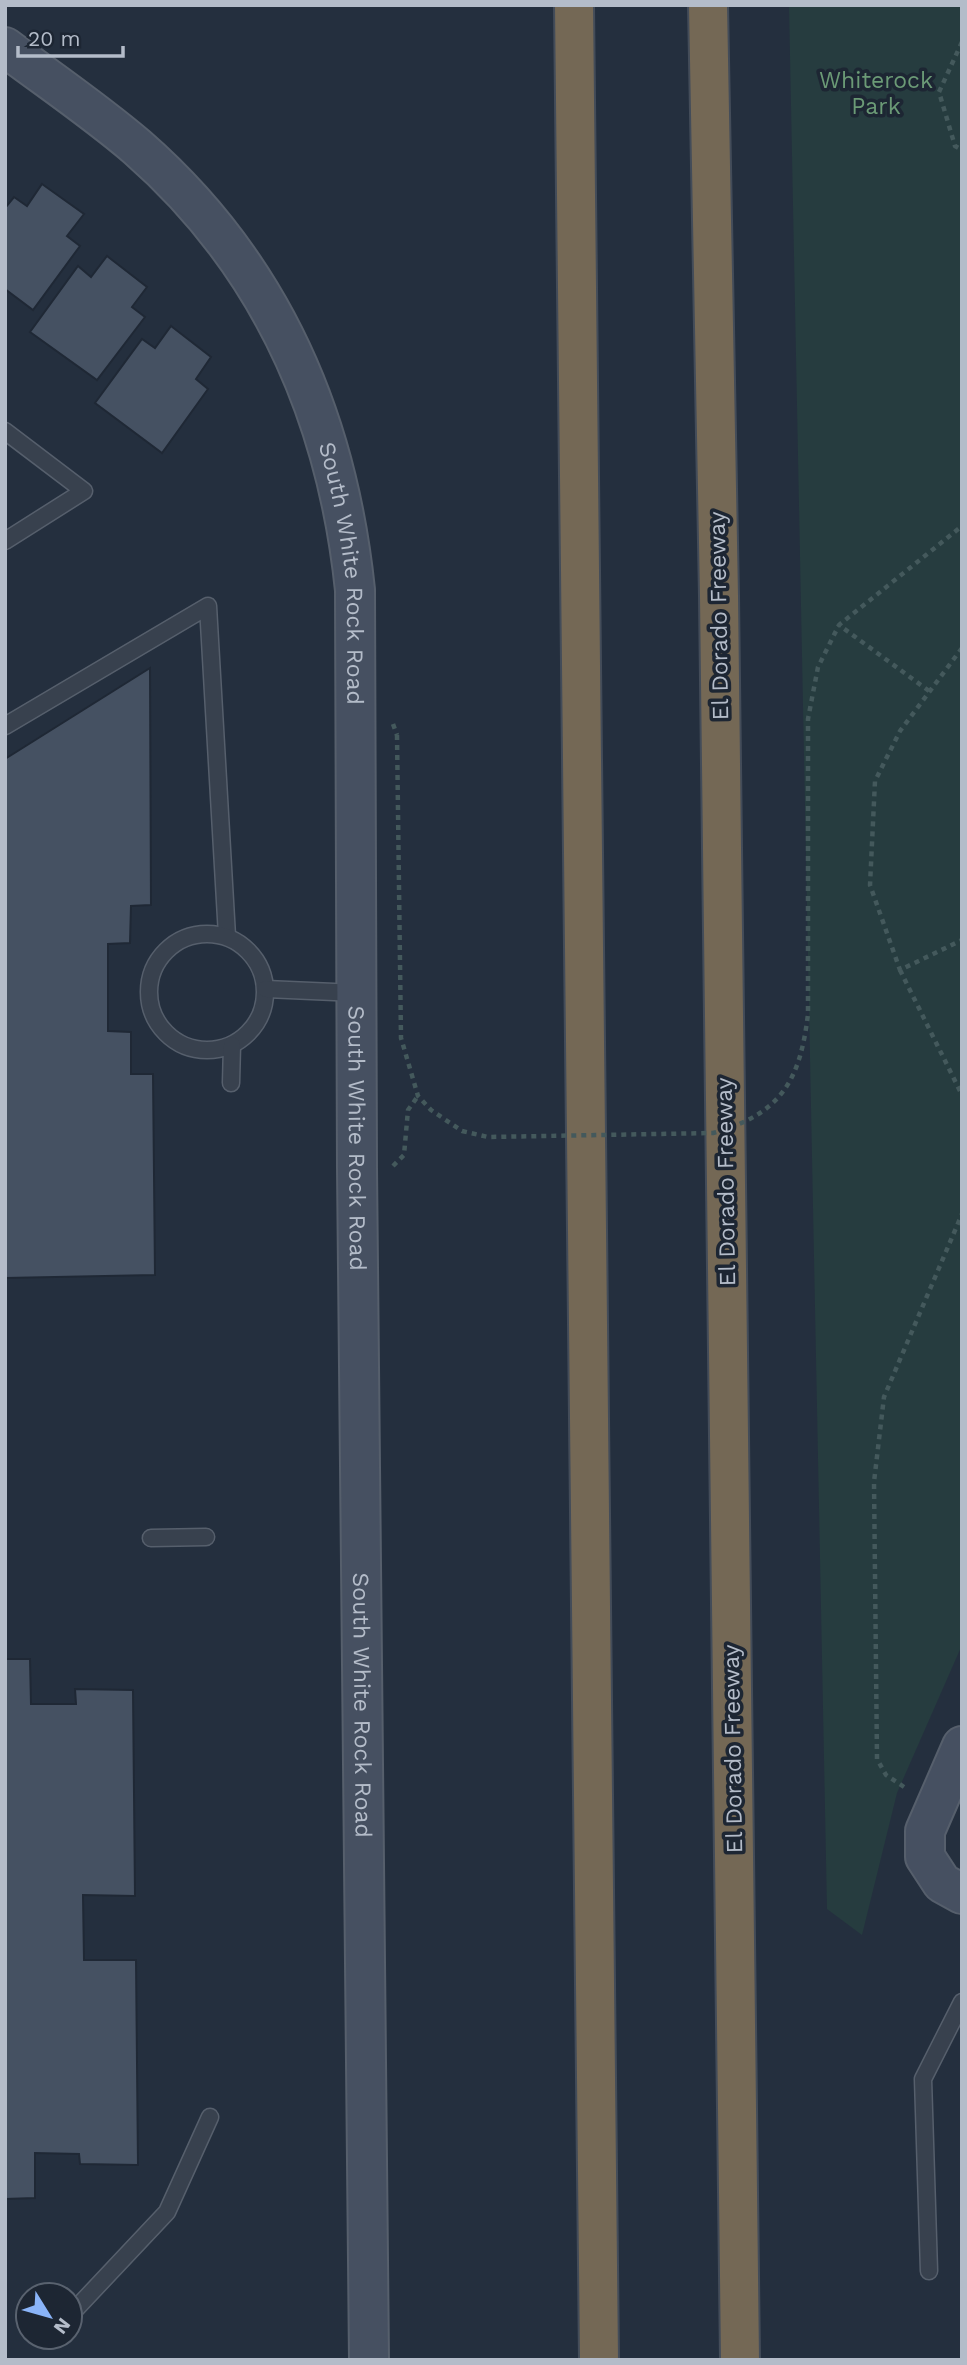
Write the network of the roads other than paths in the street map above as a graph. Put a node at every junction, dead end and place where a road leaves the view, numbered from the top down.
1 (574, 5) edge
2 (708, 5) edge
3 (5, 47) edge
4 (5, 431) edge
5 (5, 541) edge
6 (5, 726) edge
7 (227, 936) junction
8 (266, 989) junction
9 (357, 993) junction
10 (232, 1045) junction
11 (231, 1083) dead end
12 (206, 1537) dead end
13 (151, 1538) dead end
14 (962, 1746) edge
15 (962, 1894) edge
16 (962, 2003) edge
17 (210, 2117) dead end
18 (929, 2271) dead end
19 (84, 2300) edge
20 (369, 2360) edge
21 (599, 2360) edge
22 (740, 2360) edge

1 - 21 highway
2 - 22 highway, El Dorado Freeway
3 - 9 street, South White Rock Road
4 - 5 lane
6 - 7 lane
7 - 8 lane
7 - 10 lane
8 - 9 lane
8 - 10 lane
9 - 20 street, South White Rock Road
10 - 11 lane
12 - 13 lane
14 - 15 street
16 - 18 lane
17 - 19 lane

